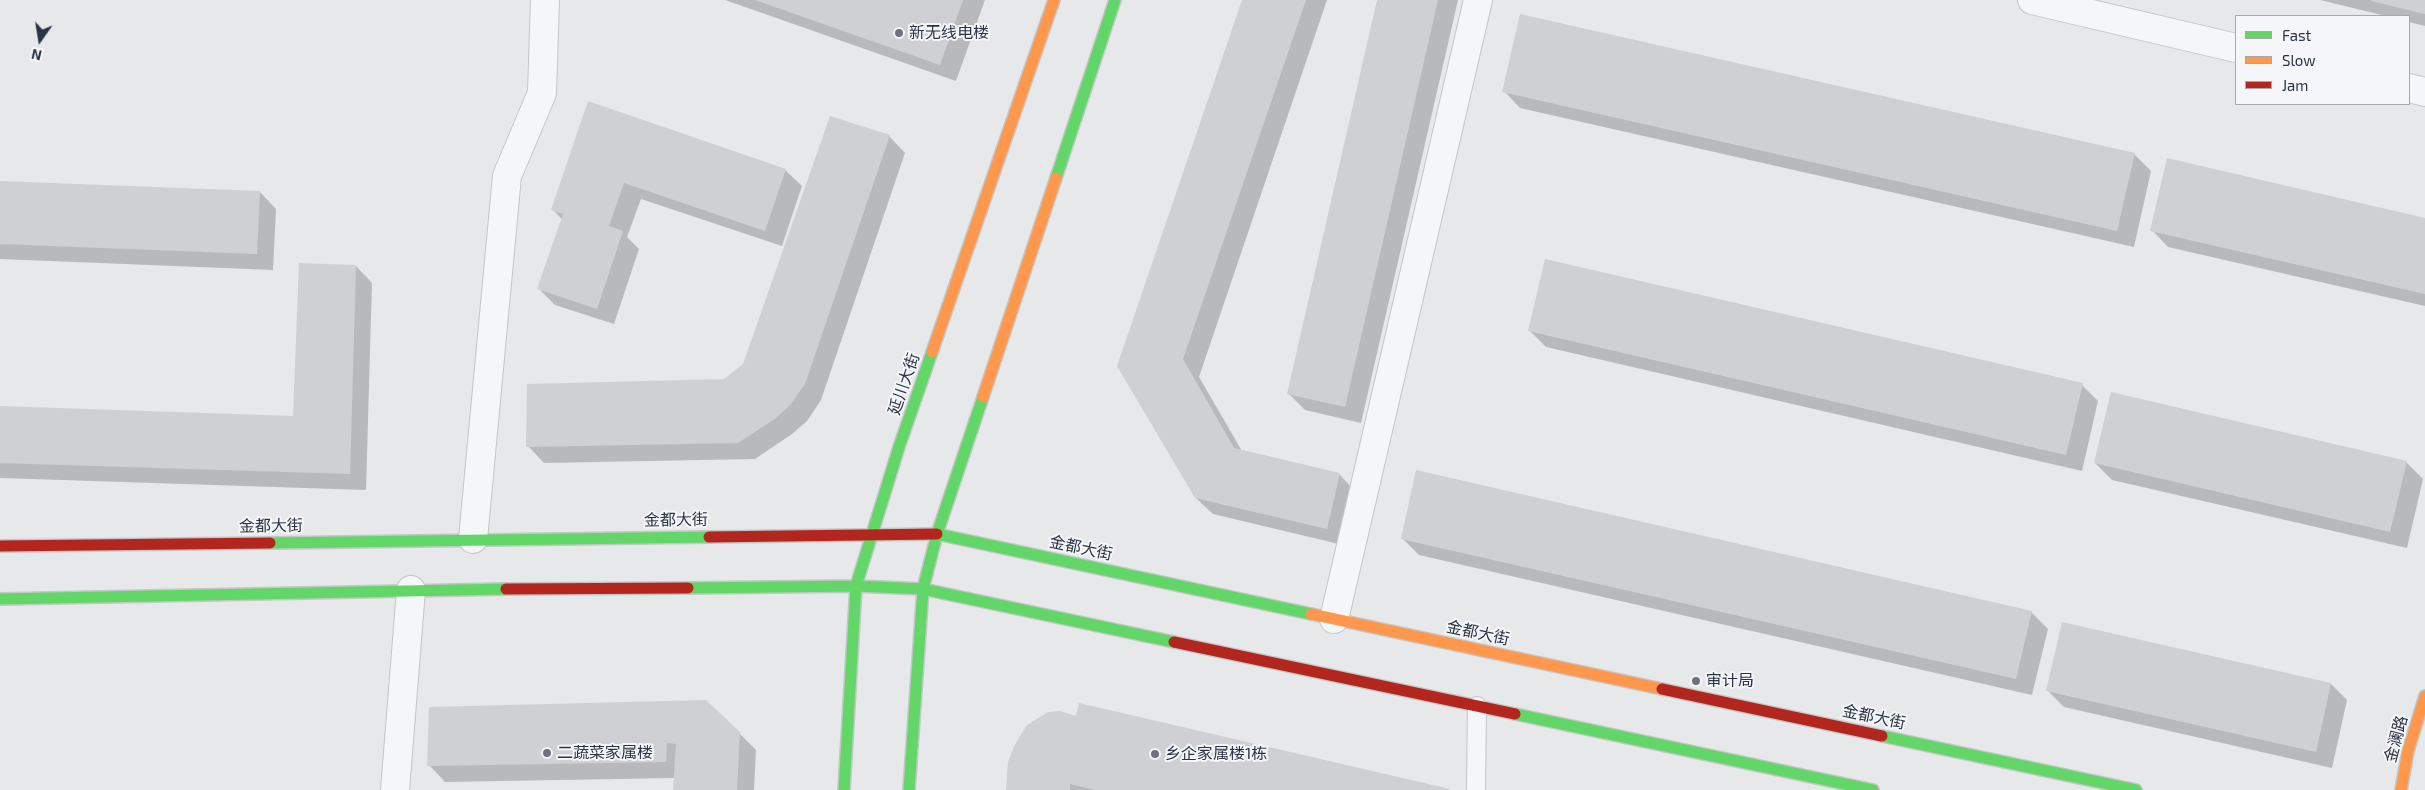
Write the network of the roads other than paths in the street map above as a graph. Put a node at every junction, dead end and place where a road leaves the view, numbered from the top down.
1 (545, 0) edge
2 (1054, 0) edge
3 (1115, 0) edge
4 (1478, 0) edge
5 (2032, 0) edge
6 (2235, 48) edge
7 (2410, 88) edge
8 (2425, 92) edge
9 (873, 534) junction
10 (937, 534) junction
11 (473, 539) junction
12 (0, 546) edge
13 (856, 586) junction
14 (923, 589) junction
15 (411, 590) junction
16 (0, 599) edge
17 (1334, 618) junction
18 (2425, 696) edge
19 (1477, 706) junction
20 (395, 790) edge
21 (844, 790) edge
22 (909, 790) edge
23 (1476, 790) edge
24 (1873, 790) edge
25 (2136, 790) edge
26 (2401, 790) edge

1 - 11 street
2 - 9 main road, 延川大街
3 - 10 main road
4 - 17 street
5 - 6 street
7 - 8 street
9 - 10 main road, 金都大街
9 - 11 main road, 金都大街
9 - 13 main road, 延川大街
10 - 14 main road
10 - 17 main road, 金都大街
11 - 12 main road, 金都大街
13 - 14 main road
13 - 15 main road
13 - 21 main road, 延川大街
14 - 19 main road
14 - 22 main road
15 - 16 main road
15 - 20 street
17 - 25 main road, 金都大街
18 - 26 main road, 金澜路
19 - 23 lane
19 - 24 main road

